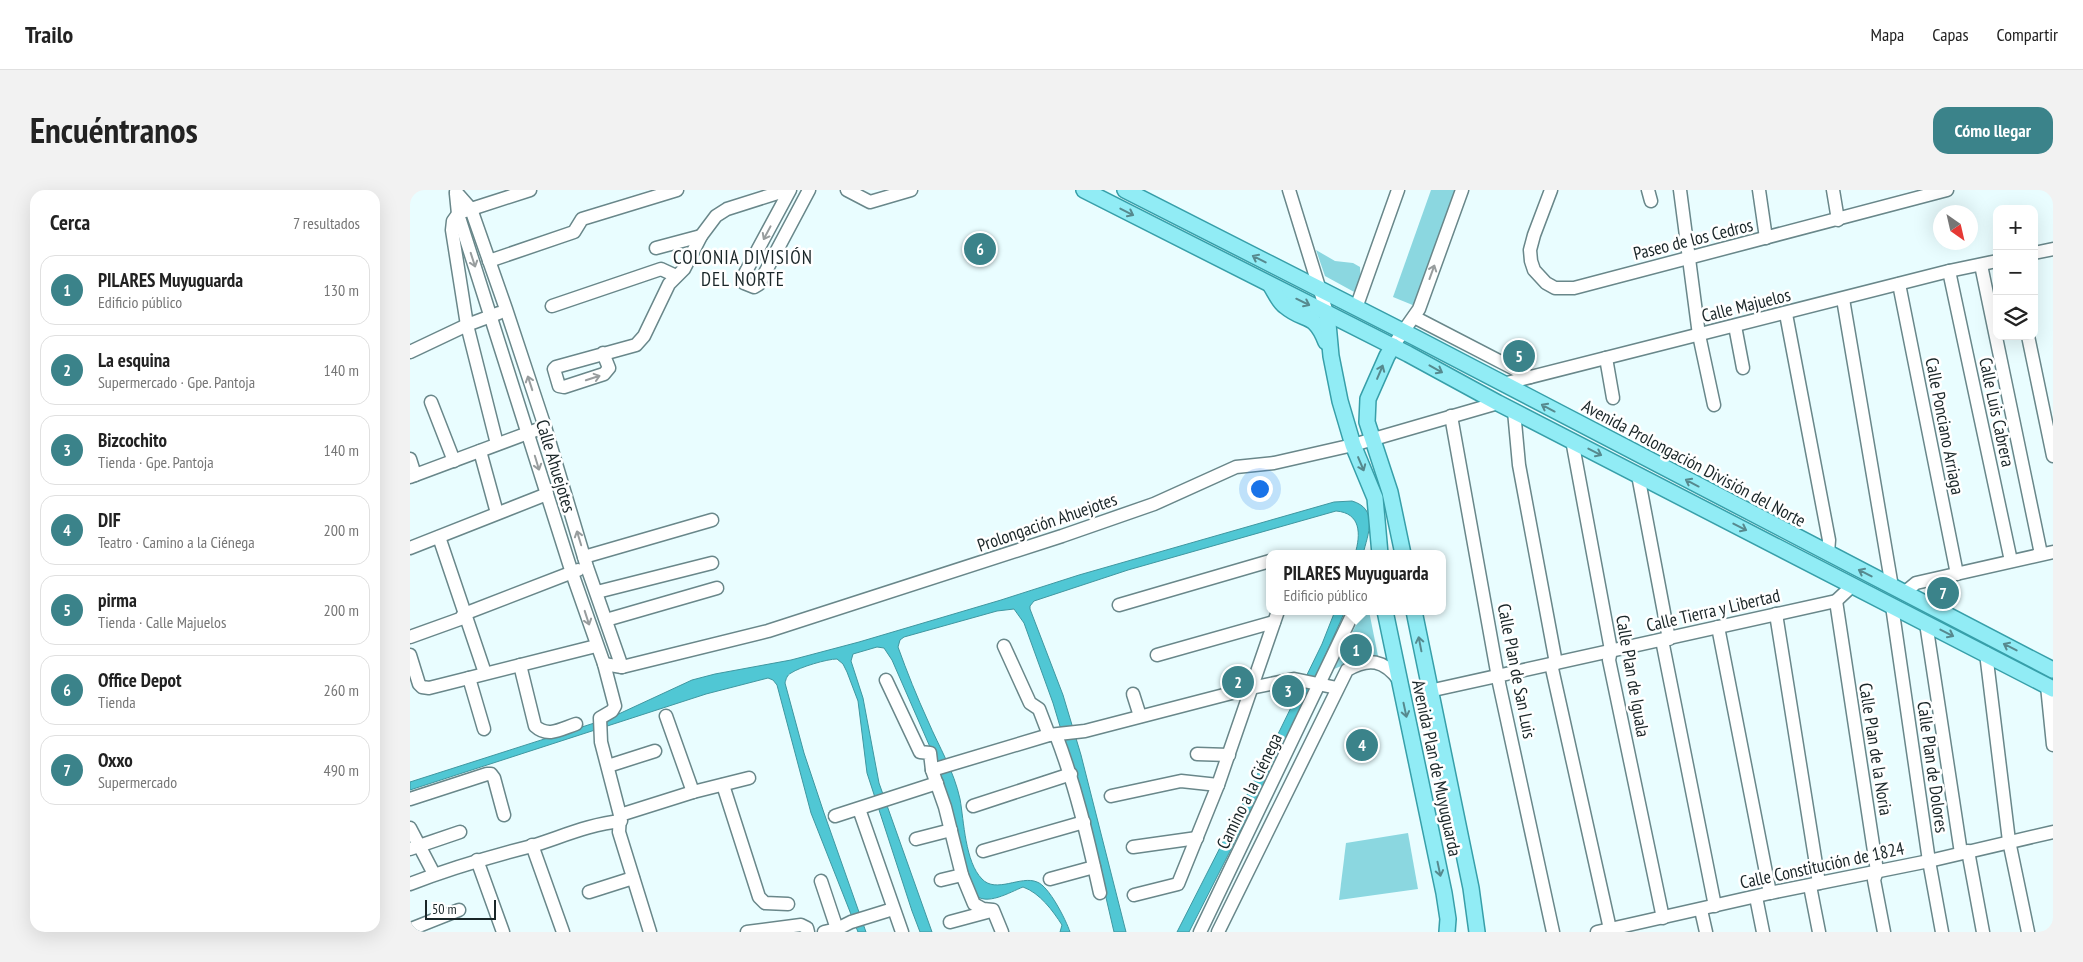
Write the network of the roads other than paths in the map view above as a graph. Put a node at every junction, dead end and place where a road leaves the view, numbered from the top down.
1 (530, 190) edge
2 (677, 190) edge
3 (788, 190) edge
4 (809, 190) edge
5 (847, 190) edge
6 (911, 190) edge
7 (1084, 190) edge
8 (1125, 190) edge
9 (1289, 190) edge
10 (1398, 190) edge
11 (1462, 190) edge
12 (1551, 190) edge
13 (1680, 190) edge
14 (1759, 190) edge
15 (1833, 190) edge
16 (1947, 190) edge
17 (455, 192) edge
18 (1907, 194) edge
19 (471, 209) junction
20 (1170, 213) junction
21 (458, 214) junction
22 (1838, 220) junction
23 (1158, 228) junction
24 (701, 236) junction
25 (1766, 238) junction
26 (656, 248) dead end
27 (2053, 249) edge
28 (2038, 252) edge
29 (1688, 258) junction
30 (489, 262) junction
31 (1993, 263) edge
32 (1981, 265) junction
33 (1949, 271) junction
34 (676, 276) junction
35 (1899, 284) junction
36 (1271, 286) junction
37 (1318, 289) junction
38 (1842, 299) junction
39 (552, 306) dead end
40 (1356, 308) junction
41 (506, 309) junction
42 (1327, 313) junction
43 (1786, 314) junction
44 (492, 316) junction
45 (1414, 317) junction
46 (467, 325) junction
47 (1735, 326) junction
48 (1403, 332) junction
49 (1699, 335) junction
50 (2029, 340) edge
51 (1393, 346) junction
52 (410, 352) edge
53 (603, 353) dead end
54 (1331, 356) junction
55 (1606, 358) junction
56 (1743, 368) dead end
57 (1530, 378) junction
58 (1503, 384) junction
59 (1613, 398) dead end
60 (431, 402) dead end
61 (1498, 403) junction
62 (1714, 404) dead end
63 (1514, 411) junction
64 (1452, 416) junction
65 (545, 427) junction
66 (528, 433) junction
67 (1372, 438) junction
68 (1572, 440) junction
69 (497, 444) junction
70 (1353, 445) junction
71 (480, 450) junction
72 (2053, 456) edge
73 (410, 459) edge
74 (454, 460) junction
75 (1638, 474) junction
76 (412, 476) edge
77 (547, 494) junction
78 (497, 513) junction
79 (712, 520) dead end
80 (439, 537) junction
81 (410, 548) edge
82 (1380, 550) edge
83 (1402, 550) edge
84 (1828, 553) junction
85 (2047, 553) edge
86 (2011, 561) junction
87 (586, 562) junction
88 (1266, 562) edge
89 (712, 563) dead end
90 (572, 573) junction
91 (1957, 574) junction
92 (1853, 585) junction
93 (717, 588) dead end
94 (1898, 590) junction
95 (597, 592) junction
96 (1836, 601) junction
97 (1120, 605) dead end
98 (1892, 606) junction
99 (464, 614) junction
100 (1776, 614) junction
101 (1352, 615) edge
102 (1386, 615) edge
103 (1415, 615) edge
104 (1276, 617) edge
105 (606, 620) junction
106 (1926, 623) junction
107 (1718, 628) junction
108 (410, 637) edge
109 (1666, 640) junction
110 (596, 646) junction
111 (1004, 646) dead end
112 (1611, 650) junction
113 (1986, 653) junction
114 (410, 655) edge
115 (1157, 655) dead end
116 (604, 664) junction
117 (1554, 664) junction
118 (520, 665) junction
119 (622, 667) junction
120 (2053, 670) edge
121 (485, 674) junction
122 (1499, 675) junction
123 (469, 678) junction
124 (886, 680) dead end
125 (1399, 680) junction
126 (1321, 683) junction
127 (1251, 688) junction
128 (1337, 688) junction
129 (2050, 688) edge
130 (1429, 691) junction
131 (1133, 694) dead end
132 (666, 716) dead end
133 (1140, 716) junction
134 (576, 724) dead end
135 (484, 729) dead end
136 (1055, 735) junction
137 (2053, 745) edge
138 (656, 751) dead end
139 (1197, 754) dead end
140 (1229, 755) junction
141 (608, 766) junction
142 (935, 774) junction
143 (1071, 774) junction
144 (749, 778) dead end
145 (723, 785) junction
146 (1218, 785) junction
147 (699, 791) junction
148 (1111, 796) dead end
149 (410, 799) edge
150 (973, 806) dead end
151 (859, 809) junction
152 (504, 815) dead end
153 (835, 816) dead end
154 (621, 818) junction
155 (1084, 822) junction
156 (410, 828) edge
157 (951, 830) junction
158 (460, 832) dead end
159 (2053, 832) edge
160 (1197, 838) junction
161 (916, 839) dead end
162 (2009, 842) junction
163 (532, 846) junction
164 (415, 847) edge
165 (1133, 847) dead end
166 (983, 851) dead end
167 (1965, 852) junction
168 (477, 860) junction
169 (1929, 861) junction
170 (1094, 867) junction
171 (1877, 871) junction
172 (434, 874) junction
173 (962, 875) junction
174 (633, 878) junction
175 (1050, 878) dead end
176 (941, 880) dead end
177 (821, 881) dead end
178 (410, 884) edge
179 (1815, 884) junction
180 (589, 892) dead end
181 (1100, 893) dead end
182 (1770, 893) junction
183 (1134, 895) dead end
184 (1756, 897) junction
185 (788, 904) dead end
186 (1715, 906) junction
187 (893, 909) junction
188 (459, 910) dead end
189 (993, 910) junction
190 (1701, 910) junction
191 (1663, 918) junction
192 (950, 922) dead end
193 (1649, 927) edge
194 (410, 929) edge
195 (1614, 930) edge
196 (838, 931) edge
197 (414, 932) edge
198 (503, 932) edge
199 (563, 932) edge
200 (650, 932) edge
201 (748, 932) edge
202 (808, 932) edge
203 (824, 932) edge
204 (902, 932) edge
205 (1002, 932) edge
206 (1200, 932) edge
207 (1218, 932) edge
208 (1447, 932) edge
209 (1476, 932) edge
210 (1553, 932) edge
211 (1597, 932) edge
212 (1706, 932) edge
213 (1763, 932) edge
214 (1819, 932) edge
215 (1884, 932) edge
216 (1942, 932) edge
217 (1983, 932) edge
218 (2028, 932) edge

1 - 19 street
2 - 30 street
3 -> 4 street
3 - 24 street
5 - 6 street
7 -> 23 main road, Avenida Prolongación División del Norte
8 - 20 main road, Avenida Prolongación División del Norte
9 - 37 street
10 - 40 street
45 -> 11 street
12 - 29 street, Paseo de los Cedros
13 - 29 street
14 - 25 street
15 - 22 street
16 - 18 street, Paseo de los Cedros
17 - 19 street, Calle Ahuejotes
17 - 21 street, Calle Ahuejotes
18 - 22 street, Paseo de los Cedros
19 - 21 street
19 - 30 street, Calle Ahuejotes
20 - 23 main road
37 -> 20 main road, Avenida Prolongación División del Norte
21 -> 44 street, Calle Ahuejotes
21 - 46 street
22 - 25 street, Paseo de los Cedros
23 - 36 main road, Avenida Prolongación División del Norte
24 - 26 street
24 - 34 street
25 - 29 street, Paseo de los Cedros
27 - 28 street
29 - 49 street
30 - 41 street, Calle Ahuejotes
31 - 32 street, Calle Majuelos
32 - 33 street, Calle Majuelos
32 - 85 street
33 - 35 street, Calle Majuelos
33 - 86 street, Calle Luis Cabrera
34 - 39 street
34 - 53 street
35 - 38 street, Calle Majuelos
35 - 91 street, Calle Ponciano Arriaga
36 -> 42 main road, Avenida Prolongación División del Norte
36 - 54 main road
37 - 40 main road, Avenida Prolongación División del Norte
37 - 42 street
38 - 43 street, Calle Majuelos
38 - 94 street
40 - 48 main road, Avenida Prolongación División del Norte
41 - 44 street
65 -> 41 street, Calle Ahuejotes
42 - 51 main road, Avenida Prolongación División del Norte
42 - 54 main road
43 - 47 street, Calle Majuelos
43 - 84 street
44 - 46 street
44 - 66 street, Calle Ahuejotes
45 - 48 street
45 - 57 street
46 - 52 street
46 - 69 street
47 - 49 street, Calle Majuelos
47 - 56 street
48 - 51 street
48 - 58 main road, Avenida Prolongación División del Norte
49 - 55 street, Calle Majuelos
49 - 62 street
50 - 72 street
51 -> 61 main road, Avenida Prolongación División del Norte
67 -> 51 main road
54 - 70 main road
55 - 57 street, Calle Majuelos
55 - 59 street
57 - 58 street, Calle Majuelos
84 -> 58 main road, Avenida Prolongación División del Norte
60 - 74 street
61 - 63 main road, Avenida Prolongación División del Norte
61 - 64 street, Prolongación Ahuejotes
63 - 68 main road, Avenida Prolongación División del Norte
63 - 117 street
64 - 67 street, Prolongación Ahuejotes
64 - 122 street, Calle Plan de San Luis
65 - 66 street
87 -> 65 street, Calle Ahuejotes
66 - 69 street
66 -> 77 street, Calle Ahuejotes
67 - 70 street, Prolongación Ahuejotes
67 - 83 main road
68 -> 75 main road, Avenida Prolongación División del Norte
68 - 112 street, Calle Plan de Iguala
69 - 71 street
70 -> 82 main road
70 - 119 street, Prolongación Ahuejotes
71 - 74 street
71 - 78 street
73 - 76 street
74 - 76 street
75 -> 92 main road, Avenida Prolongación División del Norte
75 - 109 street
77 - 78 street
77 - 90 street, Calle Ahuejotes
78 - 80 street
79 - 87 street
80 - 81 street
80 - 99 street
94 -> 84 main road, Avenida Prolongación División del Norte
85 - 86 street
86 - 91 street
87 - 90 street
87 - 95 street, Calle Ahuejotes
88 - 97 street
89 - 95 street
90 - 99 street
90 -> 110 street, Calle Ahuejotes
91 - 94 street
92 - 96 street
92 - 98 main road, Avenida Prolongación División del Norte
93 - 105 street
120 -> 94 main road, Avenida Prolongación División del Norte
95 - 105 street, Calle Ahuejotes
96 - 100 street, Calle Tierra y Libertad
96 - 171 street, Calle Plan de la Noria
98 - 106 main road, Avenida Prolongación División del Norte
98 - 169 street, Calle Plan de Dolores
99 - 108 street
99 - 121 street
100 - 107 street, Calle Tierra y Libertad
100 - 179 street
101 - 126 street, Camino a la Ciénega
102 - 125 main road, Avenida Plan de Muyuguarda
130 -> 103 main road, Avenida Plan de Muyuguarda
104 - 115 street
104 - 127 street
105 - 119 street, Calle Ahuejotes
106 -> 113 main road, Avenida Prolongación División del Norte
106 - 167 street
107 - 109 street, Calle Tierra y Libertad
107 - 182 street
109 - 112 street, Calle Tierra y Libertad
109 - 186 street
110 - 116 street, Calle Ahuejotes
110 - 118 street
111 - 136 street
112 - 117 street, Calle Tierra y Libertad
112 - 191 street, Calle Plan de Iguala
113 - 129 main road, Avenida Prolongación División del Norte
113 - 162 street
114 - 123 street
116 - 119 street, Prolongación Ahuejotes
116 - 141 street, Calle Ahuejotes
117 - 122 street, Calle Tierra y Libertad
117 - 195 street
118 - 121 street
118 - 134 street
121 - 123 street
122 - 130 street, Calle Tierra y Libertad
122 - 210 street, Calle Plan de San Luis
123 - 135 street
124 - 142 street
125 - 128 street, Camino a la Ciénega
125 -> 208 main road, Avenida Plan de Muyuguarda
126 - 127 street
126 - 128 street
126 - 206 street, Camino a la Ciénega
127 - 133 street
127 - 140 street
128 - 207 street, Camino a la Ciénega
129 - 137 street
130 - 209 main road, Avenida Plan de Muyuguarda
131 - 133 street
132 - 147 street
133 - 136 street
136 - 142 street
136 - 143 street
138 - 141 street
139 - 140 street
140 - 146 street
141 - 154 street, Calle Ahuejotes
142 - 151 street
142 - 157 street
143 - 150 street
143 - 155 street
144 - 145 street
145 - 147 street
145 - 185 street
146 - 148 street
146 - 160 street
147 - 154 street
149 - 152 street
151 - 153 street
151 - 187 street
154 - 163 street
154 - 174 street, Calle Ahuejotes
155 - 166 street
155 - 170 street
156 - 164 street
157 - 161 street
157 - 173 street
158 - 164 street
159 - 162 street, Calle Constitución de 1824
160 - 165 street
160 - 183 street
162 - 167 street, Calle Constitución de 1824
162 - 218 street
163 - 168 street
163 - 199 street
164 - 172 street
167 - 169 street, Calle Constitución de 1824
167 - 217 street
168 - 172 street
168 - 198 street
169 - 171 street, Calle Constitución de 1824
169 - 216 street, Calle Plan de Dolores
170 - 175 street
170 - 181 street
171 - 179 street, Calle Constitución de 1824
171 - 215 street, Calle Plan de la Noria
172 - 178 street
173 - 176 street
173 - 189 street
174 - 180 street
174 - 200 street, Calle Ahuejotes
177 - 196 street
179 - 182 street, Calle Constitución de 1824
179 - 214 street
182 - 184 street, Calle Constitución de 1824
184 - 186 street, Calle Constitución de 1824
184 - 213 street
186 - 190 street, Calle Constitución de 1824
187 - 196 street
187 - 204 street
188 - 194 street
189 - 192 street
189 - 205 street
190 - 191 street, Calle Constitución de 1824
190 - 212 street
191 - 193 street, Calle Constitución de 1824
193 - 195 street, Calle Constitución de 1824
194 - 197 street
195 - 211 street, Calle Constitución de 1824
196 - 203 street
201 - 202 street

